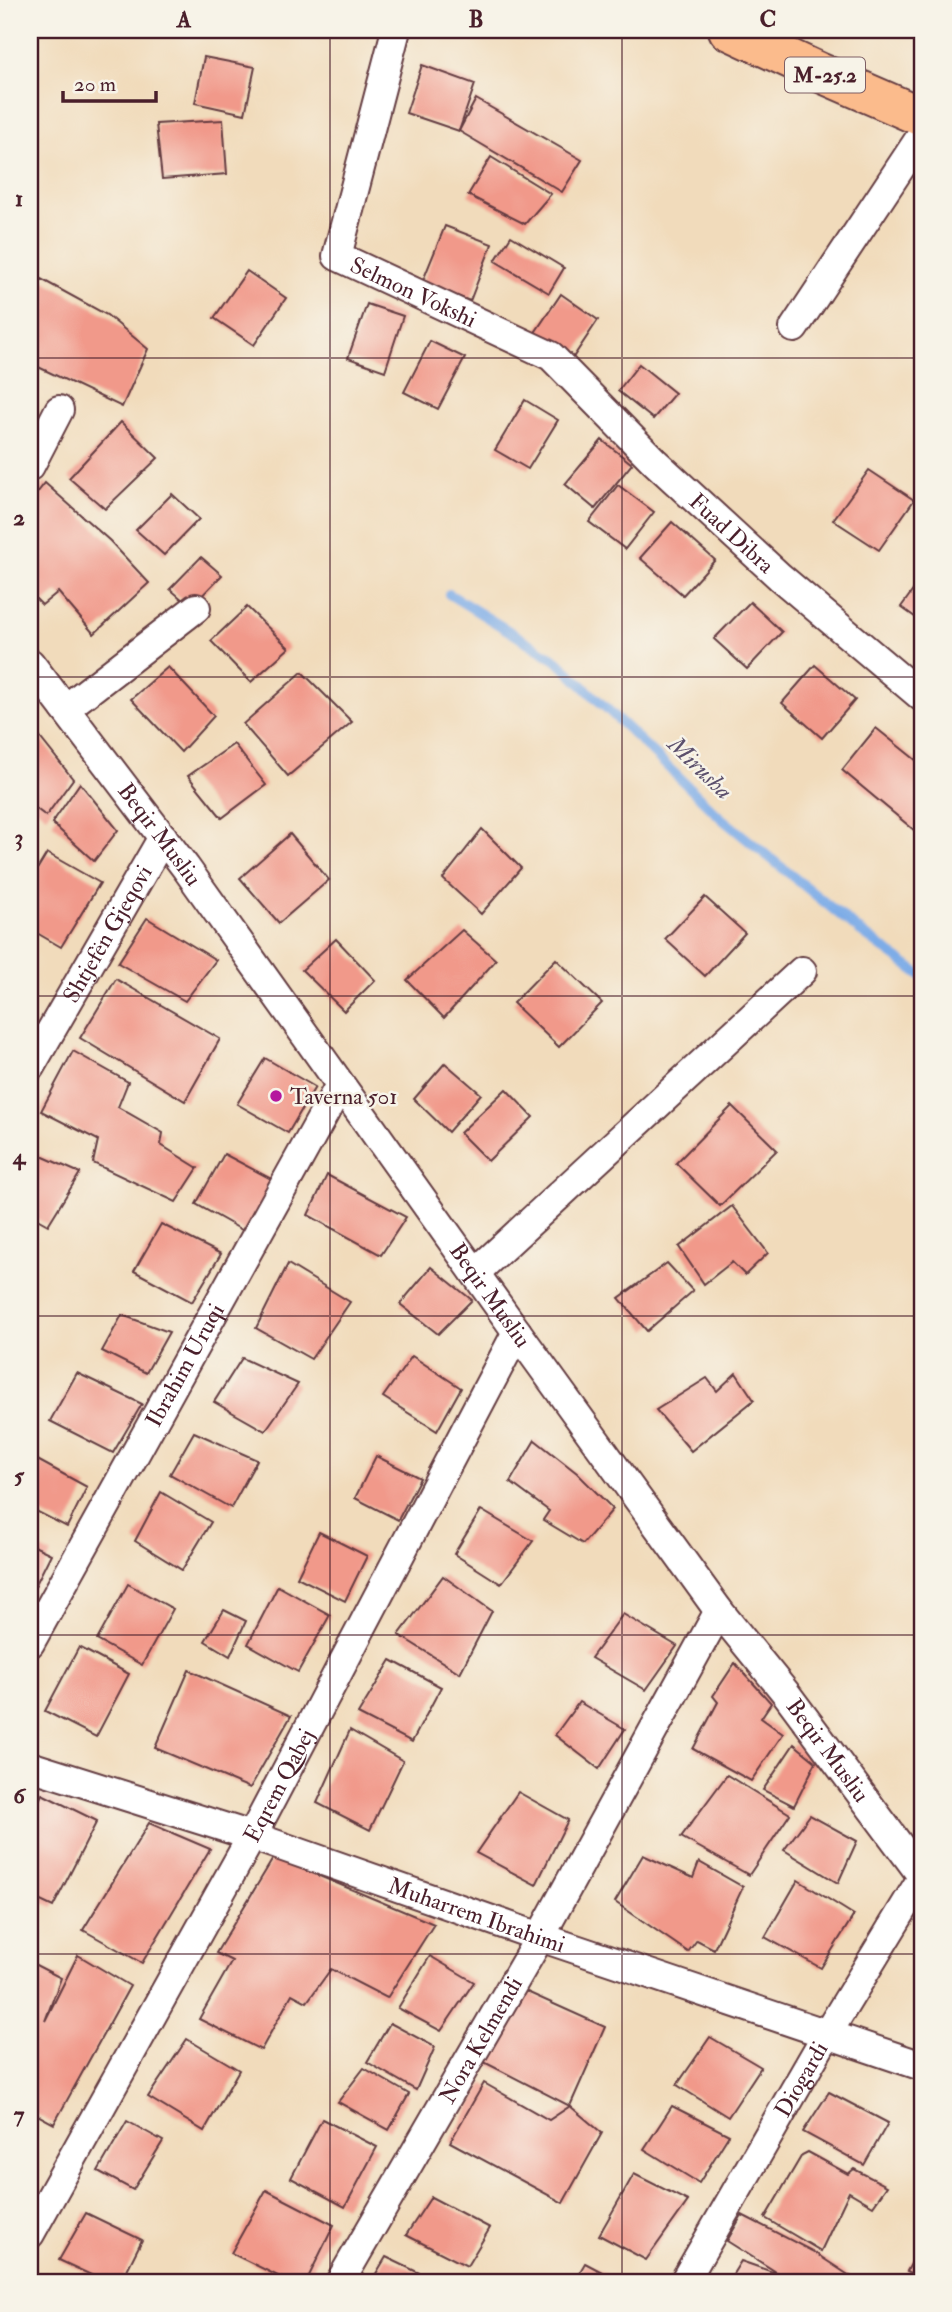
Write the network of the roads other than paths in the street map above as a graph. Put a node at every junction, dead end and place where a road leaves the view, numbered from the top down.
1 (396, 30) edge
2 (728, 30) edge
3 (922, 117) edge
4 (922, 135) edge
5 (794, 328) dead end
6 (551, 356) joint
7 (59, 410) dead end
8 (30, 466) edge
9 (196, 608) dead end
10 (30, 663) edge
11 (922, 697) edge
12 (65, 709) junction
13 (163, 838) junction
14 (802, 971) dead end
15 (30, 1067) edge
16 (340, 1085) junction
17 (475, 1273) junction
18 (517, 1332) junction
19 (719, 1611) junction
20 (30, 1643) edge
21 (30, 1766) edge
22 (253, 1836) junction
23 (922, 1877) edge
24 (540, 1937) junction
25 (827, 2034) junction
26 (922, 2066) edge
27 (30, 2234) edge
28 (340, 2282) edge
29 (684, 2282) edge

1 - 6 street, Selmon Vokshi
2 - 3 main road, M-25.2
4 - 5 street
6 - 11 street, Fuad Dibra
7 - 8 street
9 - 12 street
10 - 12 street, Beqir Musliu
12 - 13 street, Beqir Musliu
13 - 15 street, Shtjefën Gjeqovi
13 - 16 street, Beqir Musliu
14 - 17 street
16 - 17 street, Beqir Musliu
16 - 20 street, Ibrahim Uruqi
17 - 18 street, Beqir Musliu
18 - 19 street, Beqir Musliu
18 - 22 street, Eqrem Qabej
19 - 23 street, Beqir Musliu
19 - 24 street, Nora Kelmendi
21 - 22 street, Muharrem Ibrahimi
22 - 24 street, Muharrem Ibrahimi
22 - 27 street, Eqrem Qabej
23 - 25 street, Diogardi
24 - 25 street, Muharrem Ibrahimi
24 - 28 street, Nora Kelmendi
25 - 26 street, Muharrem Ibrahimi
25 - 29 street, Diogardi

